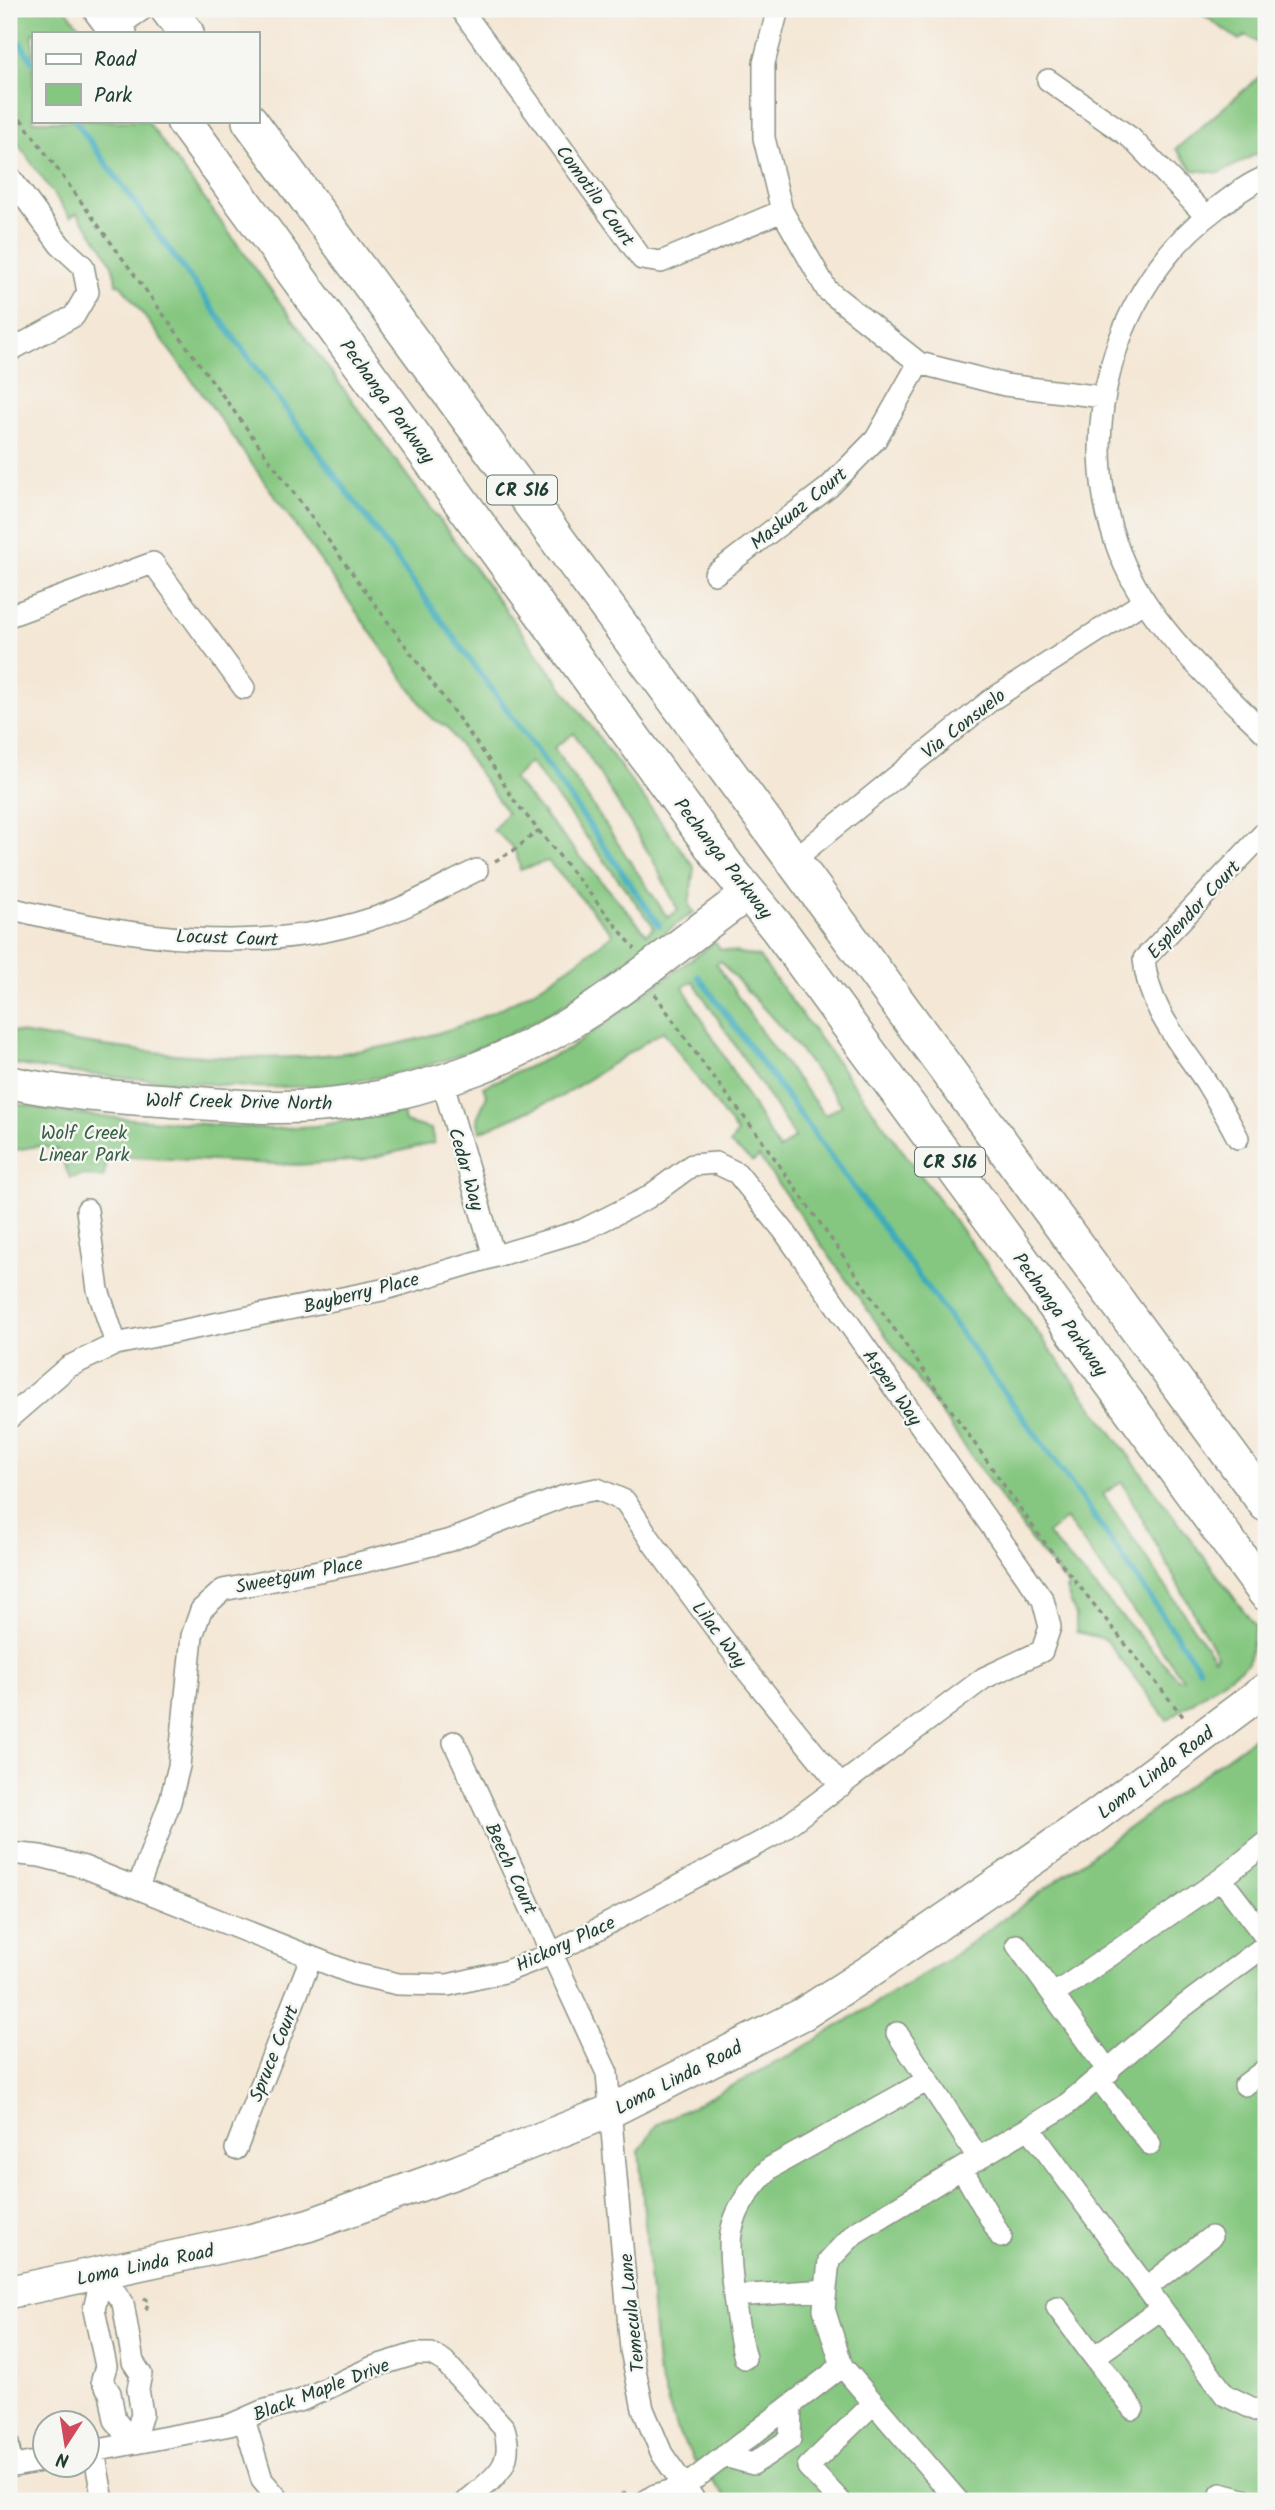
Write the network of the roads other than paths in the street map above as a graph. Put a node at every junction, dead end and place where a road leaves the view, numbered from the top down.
1 (143, 9) edge
2 (168, 9) edge
3 (461, 9) edge
4 (778, 9) edge
5 (112, 23) edge
6 (185, 32) edge
7 (1048, 80) dead end
8 (185, 122) edge
9 (251, 122) edge
10 (9, 176) edge
11 (1266, 177) edge
12 (782, 211) junction
13 (1206, 216) junction
14 (9, 351) edge
15 (919, 363) junction
16 (1103, 397) junction
17 (715, 575) dead end
18 (1145, 601) junction
19 (9, 615) edge
20 (244, 688) dead end
21 (1266, 734) edge
22 (1266, 831) edge
23 (792, 860) junction
24 (477, 870) road end
25 (748, 893) junction
26 (9, 908) edge
27 (442, 1080) junction
28 (9, 1082) edge
29 (1238, 1138) dead end
30 (716, 1163) joint
31 (87, 1210) dead end
32 (494, 1256) junction
33 (116, 1345) junction
34 (9, 1418) edge
35 (597, 1489) joint
36 (1266, 1504) edge
37 (1266, 1593) edge
38 (1050, 1627) joint
39 (1266, 1689) edge
40 (454, 1742) dead end
41 (841, 1786) junction
42 (1266, 1843) edge
43 (9, 1853) edge
44 (1221, 1879) junction
45 (138, 1887) junction
46 (1266, 1938) edge
47 (1017, 1945) dead end
48 (1266, 1945) edge
49 (551, 1954) junction
50 (311, 1958) junction
51 (1053, 1995) junction
52 (897, 2033) dead end
53 (1266, 2069) edge
54 (1104, 2076) junction
55 (928, 2080) junction
56 (1245, 2085) dead end
57 (613, 2110) junction
58 (1030, 2129) junction
59 (1150, 2144) dead end
60 (236, 2149) dead end
61 (971, 2164) junction
62 (1001, 2237) dead end
63 (1211, 2237) dead end
64 (102, 2274) junction
65 (1146, 2288) junction
66 (827, 2290) junction
67 (9, 2292) edge
68 (735, 2296) junction
69 (1056, 2307) dead end
70 (1161, 2309) junction
71 (1094, 2357) junction
72 (746, 2358) dead end
73 (134, 2362) junction
74 (842, 2365) junction
75 (106, 2366) junction
76 (138, 2389) junction
77 (110, 2393) junction
78 (873, 2404) junction
79 (1133, 2409) dead end
80 (1266, 2415) edge
81 (244, 2419) junction
82 (9, 2421) edge
83 (133, 2443) junction
84 (102, 2449) edge
85 (32, 2463) edge
86 (13, 2466) edge
87 (97, 2478) edge
88 (1221, 2494) dead end
89 (685, 2497) edge
90 (103, 2501) edge
91 (280, 2501) edge
92 (467, 2501) edge
93 (646, 2501) edge
94 (840, 2501) edge
95 (958, 2501) edge
96 (1247, 2501) edge

1 - 5 street
2 - 6 main road
3 - 12 street, Comotilo Court
4 - 12 street
7 - 13 street
8 - 25 main road, Pechanga Parkway / CR S16
9 - 23 main road, CR S16
10 - 14 street
11 - 13 street
12 - 15 street
13 - 16 street
15 - 16 street
15 - 17 street, Maskuaz Court
16 - 18 street
18 - 21 street
18 - 23 street, Via Consuelo
19 - 20 street
22 - 29 street, Esplendor Court
23 - 25 main road
23 - 36 main road, CR S16
24 - 26 street, Locust Court
25 - 27 street, Wolf Creek Drive North
25 - 37 main road, Pechanga Parkway / CR S16
27 - 28 street, Wolf Creek Drive North
27 - 32 street, Cedar Way
30 - 32 street, Bayberry Place
30 - 38 street, Aspen Way
31 - 33 street
32 - 33 street, Bayberry Place
33 - 34 street, Bayberry Place
35 - 41 street, Lilac Way
35 - 45 street, Sweetgum Place
38 - 41 street, Hickory Place
39 - 57 street, Loma Linda Road
40 - 49 street, Beech Court
41 - 49 street, Hickory Place
42 - 44 street
43 - 45 street, Hickory Place
44 - 46 street
44 - 51 street
45 - 50 street, Hickory Place
47 - 51 street
48 - 54 street
49 - 50 street, Hickory Place
49 - 57 street, Beech Court
50 - 60 street, Spruce Court
51 - 54 street
52 - 55 street
53 - 56 street
54 - 58 street
54 - 59 street
55 - 61 street
55 - 68 street
57 - 64 street, Loma Linda Road
57 - 89 street, Temecula Lane
58 - 61 street
58 - 65 street
61 - 62 street
61 - 66 street
63 - 65 street
64 - 67 street, Loma Linda Road
64 - 73 street
64 - 75 street
65 - 70 street
66 - 68 street
66 - 74 street
68 - 72 street
69 - 71 street
70 - 71 street
70 - 80 street
71 - 79 street
73 - 75 lane
73 - 76 street
74 - 78 street
74 - 89 street
75 - 77 street
76 - 77 lane
76 - 83 street
77 - 83 street
78 - 94 street
78 - 95 street
81 - 83 street, Black Maple Drive
81 - 91 street
81 - 92 street, Black Maple Drive
82 - 86 lane
83 - 84 street, Black Maple Drive
85 - 86 street
87 - 90 street
88 - 96 street
89 - 93 street

